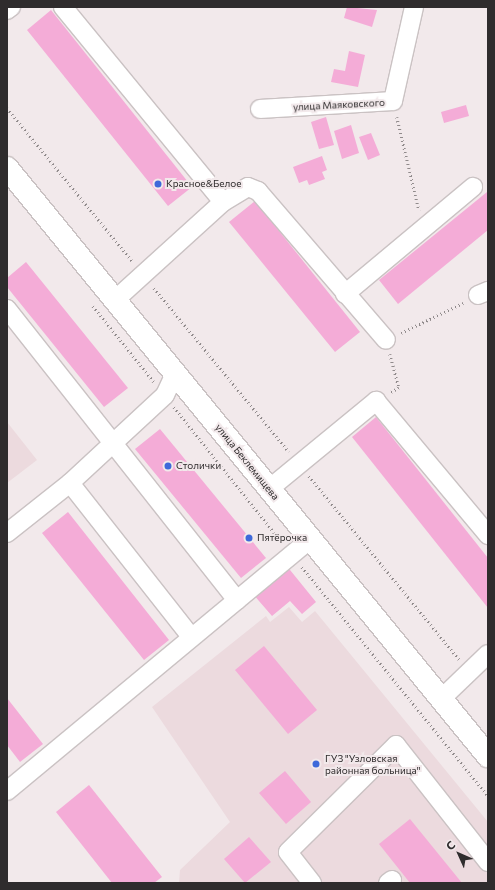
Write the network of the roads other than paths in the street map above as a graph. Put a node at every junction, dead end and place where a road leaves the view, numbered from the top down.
1 (11, 7) edge
2 (63, 7) edge
3 (414, 7) edge
4 (7, 10) edge
5 (260, 109) dead end
6 (7, 168) edge
7 (473, 187) dead end
8 (223, 202) junction
9 (346, 294) junction
10 (115, 300) junction
11 (7, 309) edge
12 (386, 340) road end
13 (176, 374) junction
14 (115, 441) junction
15 (70, 483) junction
16 (269, 489) junction
17 (7, 533) edge
18 (488, 535) edge
19 (310, 539) junction
20 (237, 600) junction
21 (191, 637) junction
22 (488, 654) edge
23 (441, 698) junction
24 (488, 756) edge
25 (8, 789) edge
26 (488, 862) edge
27 (312, 883) edge

1 - 4 street
2 - 8 street
3 - 5 street, улица Маяковского
6 - 10 main road, улица Беклемищева
7 - 9 street
8 - 9 street
8 - 10 street
9 - 12 street
10 - 13 main road, улица Беклемищева
11 - 14 street
13 - 14 street
13 - 16 main road, улица Беклемищева
14 - 15 street
14 - 20 street
15 - 17 street
15 - 21 street
16 - 18 street
16 - 19 main road, улица Беклемищева
19 - 20 street
19 - 23 main road, улица Беклемищева
20 - 21 street
21 - 25 street
22 - 23 street
23 - 24 main road, улица Беклемищева
26 - 27 street

